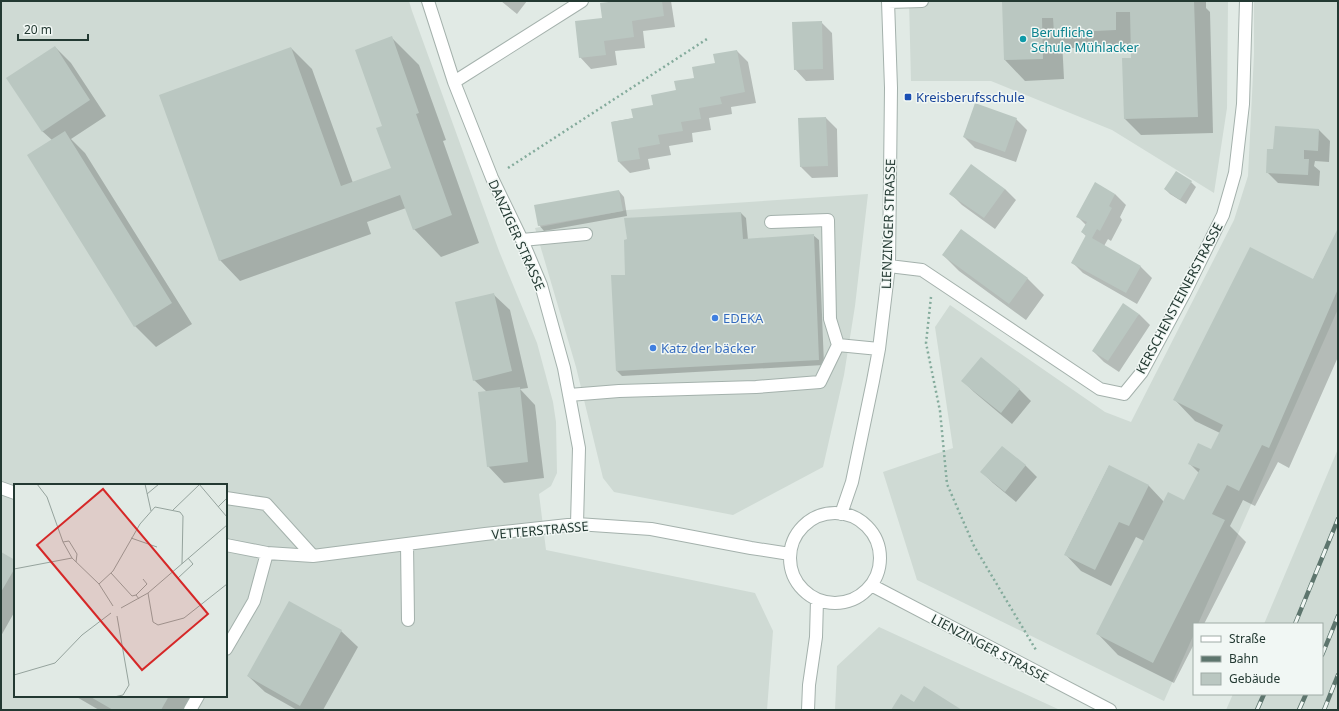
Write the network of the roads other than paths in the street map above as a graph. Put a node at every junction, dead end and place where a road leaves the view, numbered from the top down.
1 (428, 1) edge
2 (582, 1) edge
3 (922, 1) edge
4 (1246, 1) edge
5 (888, 2) edge
6 (454, 82) junction
7 (770, 222) dead end
8 (586, 234) dead end
9 (522, 240) junction
10 (889, 266) junction
11 (838, 345) junction
12 (879, 349) junction
13 (569, 395) junction
14 (1, 488) edge
15 (14, 493) edge
16 (227, 498) edge
17 (841, 514) junction
18 (577, 524) junction
19 (408, 544) junction
20 (227, 546) edge
21 (267, 553) junction
22 (790, 554) junction
23 (313, 556) junction
24 (871, 584) junction
25 (817, 600) junction
26 (408, 620) dead end
27 (227, 647) edge
28 (197, 697) edge
29 (190, 710) edge
30 (808, 710) edge
31 (1110, 710) edge

1 - 6 street, DANZIGER STRASSE
2 - 6 street
3 - 5 street
4 - 10 street, KERSCHENSTEINERSTRASSE
5 - 10 street, LIENZINGER STRASSE
6 - 9 street, DANZIGER STRASSE
7 - 11 street
8 - 9 street
9 - 13 street, DANZIGER STRASSE
10 - 12 street, LIENZINGER STRASSE
11 - 12 street
11 - 13 street
12 - 17 street, LIENZINGER STRASSE
13 - 18 street, DANZIGER STRASSE
14 - 15 street
16 - 23 street
17 - 22 street
17 - 24 street
18 - 19 street, VETTERSTRASSE
18 - 22 street, VETTERSTRASSE
19 - 23 street, VETTERSTRASSE
19 - 26 street
20 - 21 street, VETTERSTRASSE
21 - 23 street, VETTERSTRASSE
21 - 27 street
22 - 25 street
24 - 25 street
24 - 31 street, LIENZINGER STRASSE
25 - 30 street
28 - 29 street

